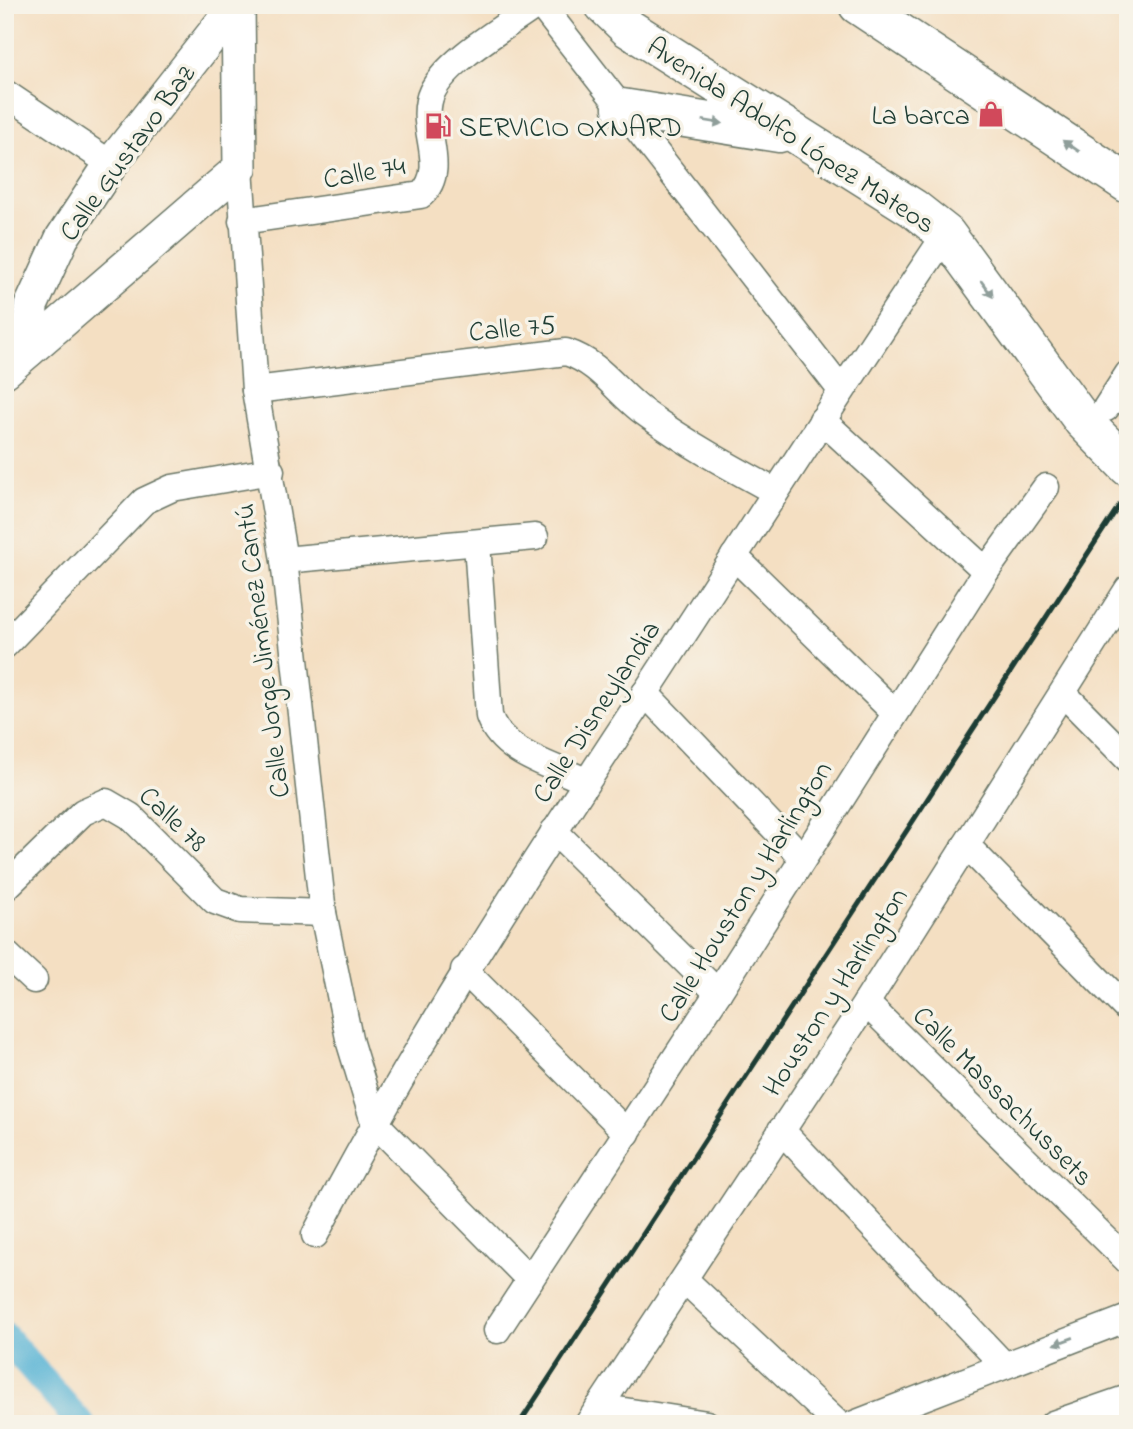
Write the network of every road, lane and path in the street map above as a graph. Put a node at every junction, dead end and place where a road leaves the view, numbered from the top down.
1 (237, 5) edge
2 (536, 5) edge
3 (541, 5) edge
4 (604, 5) edge
5 (859, 5) edge
6 (5, 93) edge
7 (622, 108) junction
8 (794, 135) junction
9 (111, 164) junction
10 (240, 168) junction
11 (1128, 184) edge
12 (242, 221) junction
13 (946, 234) junction
14 (13, 351) edge
15 (1128, 374) edge
16 (256, 390) junction
17 (841, 390) junction
18 (1107, 408) dead end
19 (822, 420) junction
20 (1128, 467) edge
21 (271, 471) junction
22 (1046, 487) dead end
23 (774, 491) junction
24 (535, 537) dead end
25 (477, 543) junction
26 (734, 556) junction
27 (284, 560) junction
28 (986, 571) junction
29 (1128, 589) edge
30 (5, 645) edge
31 (645, 693) junction
32 (1063, 693) junction
33 (895, 713) junction
34 (1128, 759) edge
35 (585, 781) junction
36 (554, 831) junction
37 (966, 845) junction
38 (802, 857) junction
39 (5, 888) edge
40 (323, 914) junction
41 (5, 953) edge
42 (464, 970) junction
43 (34, 979) dead end
44 (718, 993) junction
45 (866, 1003) junction
46 (1128, 1010) edge
47 (374, 1122) junction
48 (781, 1130) junction
49 (627, 1133) junction
50 (315, 1235) dead end
51 (1128, 1261) edge
52 (530, 1280) junction
53 (685, 1280) junction
54 (1128, 1318) edge
55 (497, 1330) dead end
56 (1003, 1364) junction
57 (1128, 1398) edge
58 (594, 1415) edge
59 (1067, 1422) edge
60 (707, 1424) edge
61 (838, 1424) edge
62 (853, 1424) edge

1 - 9 street, Calle Gustavo Baz
1 - 10 street
2 - 12 street, Calle 74
3 - 7 street
4 - 8 main road, Avenida Adolfo López Mateos
11 -> 5 main road
6 - 9 street
7 -> 8 main road
7 - 17 street
8 - 13 main road, Avenida Adolfo López Mateos
9 - 14 street, Calle Gustavo Baz
10 - 12 street, Calle Jorge Jiménez Cantú
10 - 14 street, Calle Gustavo Baz
12 - 16 street, Calle Jorge Jiménez Cantú
13 - 17 street, Calle Disneylandia
13 -> 20 main road, Avenida Adolfo López Mateos
15 - 18 street
16 - 21 street, Calle Jorge Jiménez Cantú
16 - 23 street, Calle 75
17 - 19 street, Calle Disneylandia
19 - 23 street, Calle Disneylandia
19 - 28 street
21 - 27 street, Calle Jorge Jiménez Cantú
21 - 30 street
22 - 28 street, Calle Houston y Harlington
23 - 26 street, Calle Disneylandia
24 - 25 street
25 - 27 street
25 - 35 street
26 - 31 street, Calle Disneylandia
26 - 33 street
27 - 40 street, Calle Jorge Jiménez Cantú
28 - 33 street, Calle Houston y Harlington
29 - 32 street, Houston y Harlington
31 - 35 street, Calle Disneylandia
31 - 38 street
32 - 34 street
32 - 37 street, Houston y Harlington
33 - 38 street, Calle Houston y Harlington
35 - 36 street, Calle Disneylandia
36 - 42 street, Calle Disneylandia
36 - 44 street
37 - 45 street, Houston y Harlington
37 - 46 street
38 - 44 street, Calle Houston y Harlington
39 - 40 street, Calle 78
40 - 47 street, Calle Jorge Jiménez Cantú
41 - 43 street
42 - 47 street, Calle Disneylandia
42 - 49 street
44 - 49 street, Calle Houston y Harlington
45 - 48 street, Houston y Harlington
45 - 51 street, Calle Massachussets
47 - 50 street, Calle Disneylandia
47 - 52 street
48 - 53 street, Houston y Harlington
48 - 56 street
49 - 52 street, Calle Houston y Harlington
52 - 55 street, Calle Houston y Harlington
53 - 58 street, Houston y Harlington
53 - 61 street
54 -> 56 street
56 - 62 street
57 - 59 street
58 - 60 street

